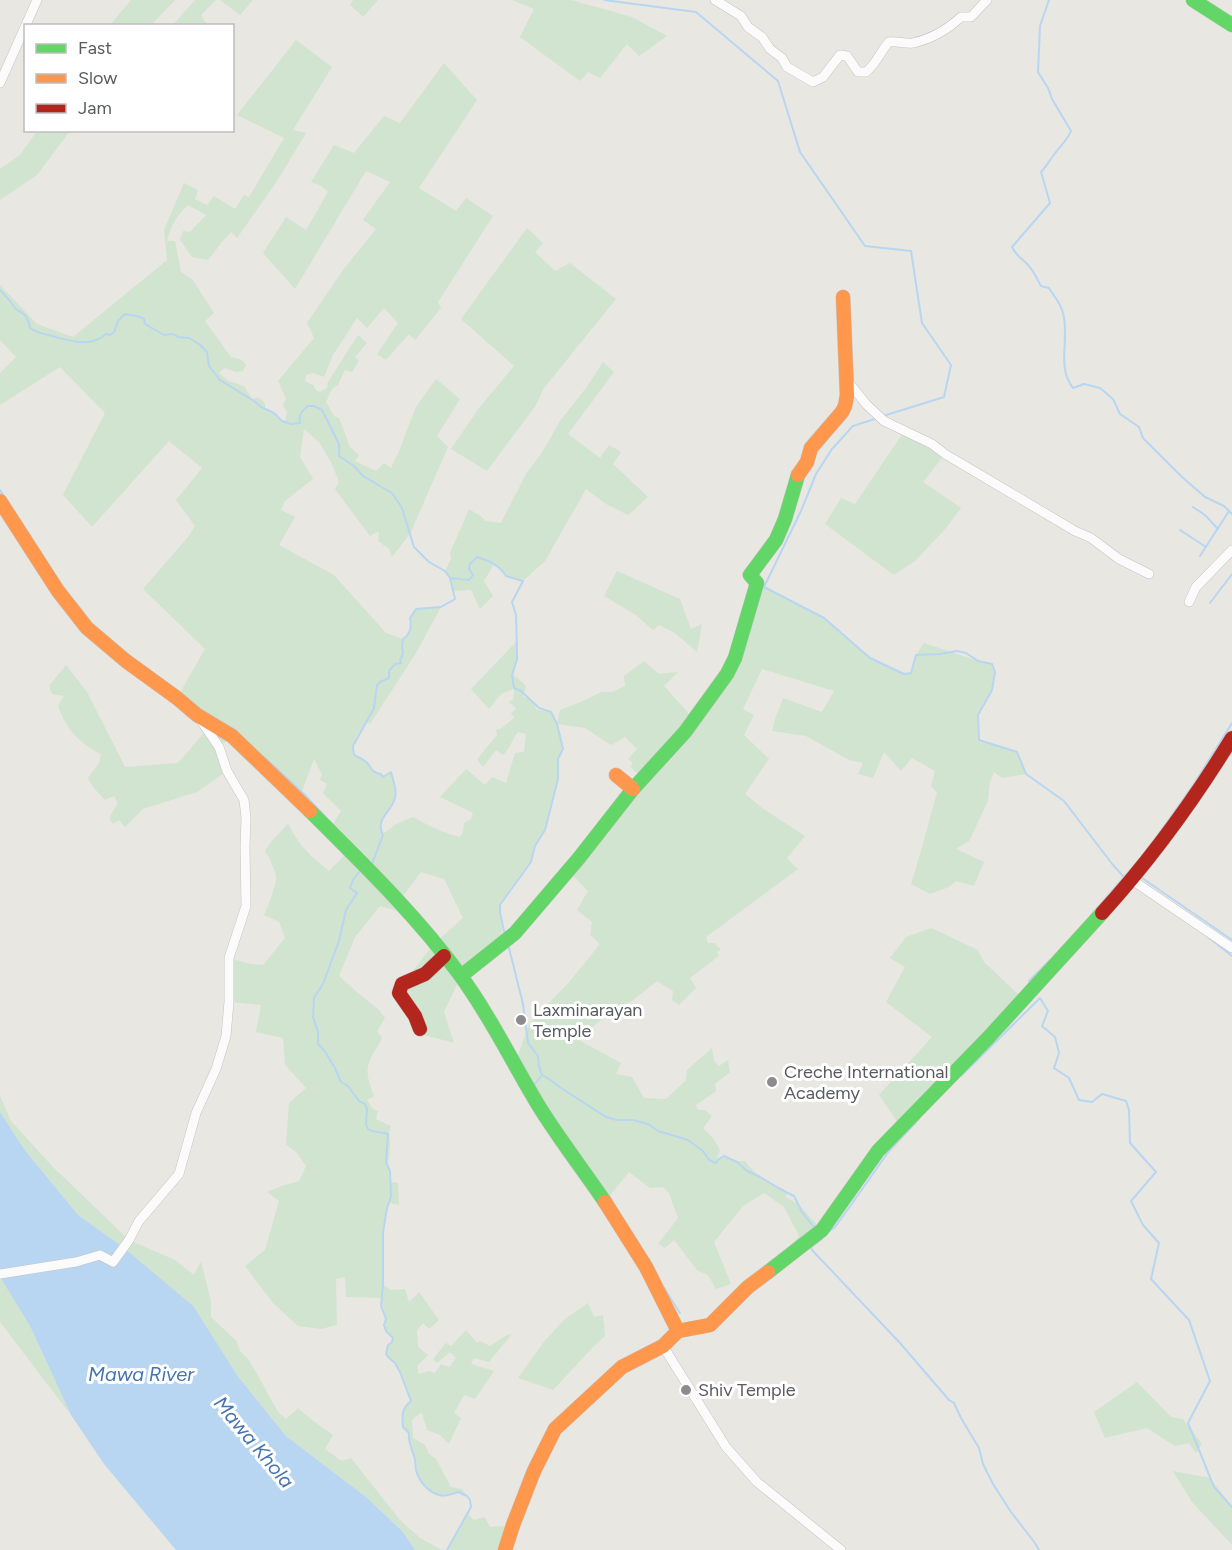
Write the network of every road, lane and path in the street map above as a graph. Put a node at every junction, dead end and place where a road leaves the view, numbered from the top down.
1 (37, 0) edge
2 (715, 0) edge
3 (987, 0) edge
4 (1193, 0) edge
5 (26, 24) edge
6 (1232, 25) edge
7 (24, 29) edge
8 (0, 83) edge
9 (843, 297) dead end
10 (846, 379) junction
11 (0, 501) edge
12 (1232, 550) edge
13 (1149, 574) dead end
14 (1189, 602) dead end
15 (197, 715) junction
16 (1232, 738) edge
17 (616, 775) dead end
18 (633, 789) junction
19 (1132, 880) junction
20 (1232, 948) edge
21 (444, 956) junction
22 (461, 976) junction
23 (420, 1029) dead end
24 (0, 1274) edge
25 (678, 1331) junction
26 (663, 1346) junction
27 (505, 1550) edge
28 (841, 1550) edge

1 - 5 street
2 - 3 street
4 - 6 street
7 - 8 street
9 - 10 street
10 - 13 street
10 - 18 street
11 - 15 street
12 - 14 street
15 - 21 street
15 - 24 street
16 - 19 street
17 - 18 street
18 - 22 street
19 - 20 street
19 - 25 street
21 - 22 street
21 - 23 street
22 - 25 street
25 - 26 street
26 - 27 street
26 - 28 street

